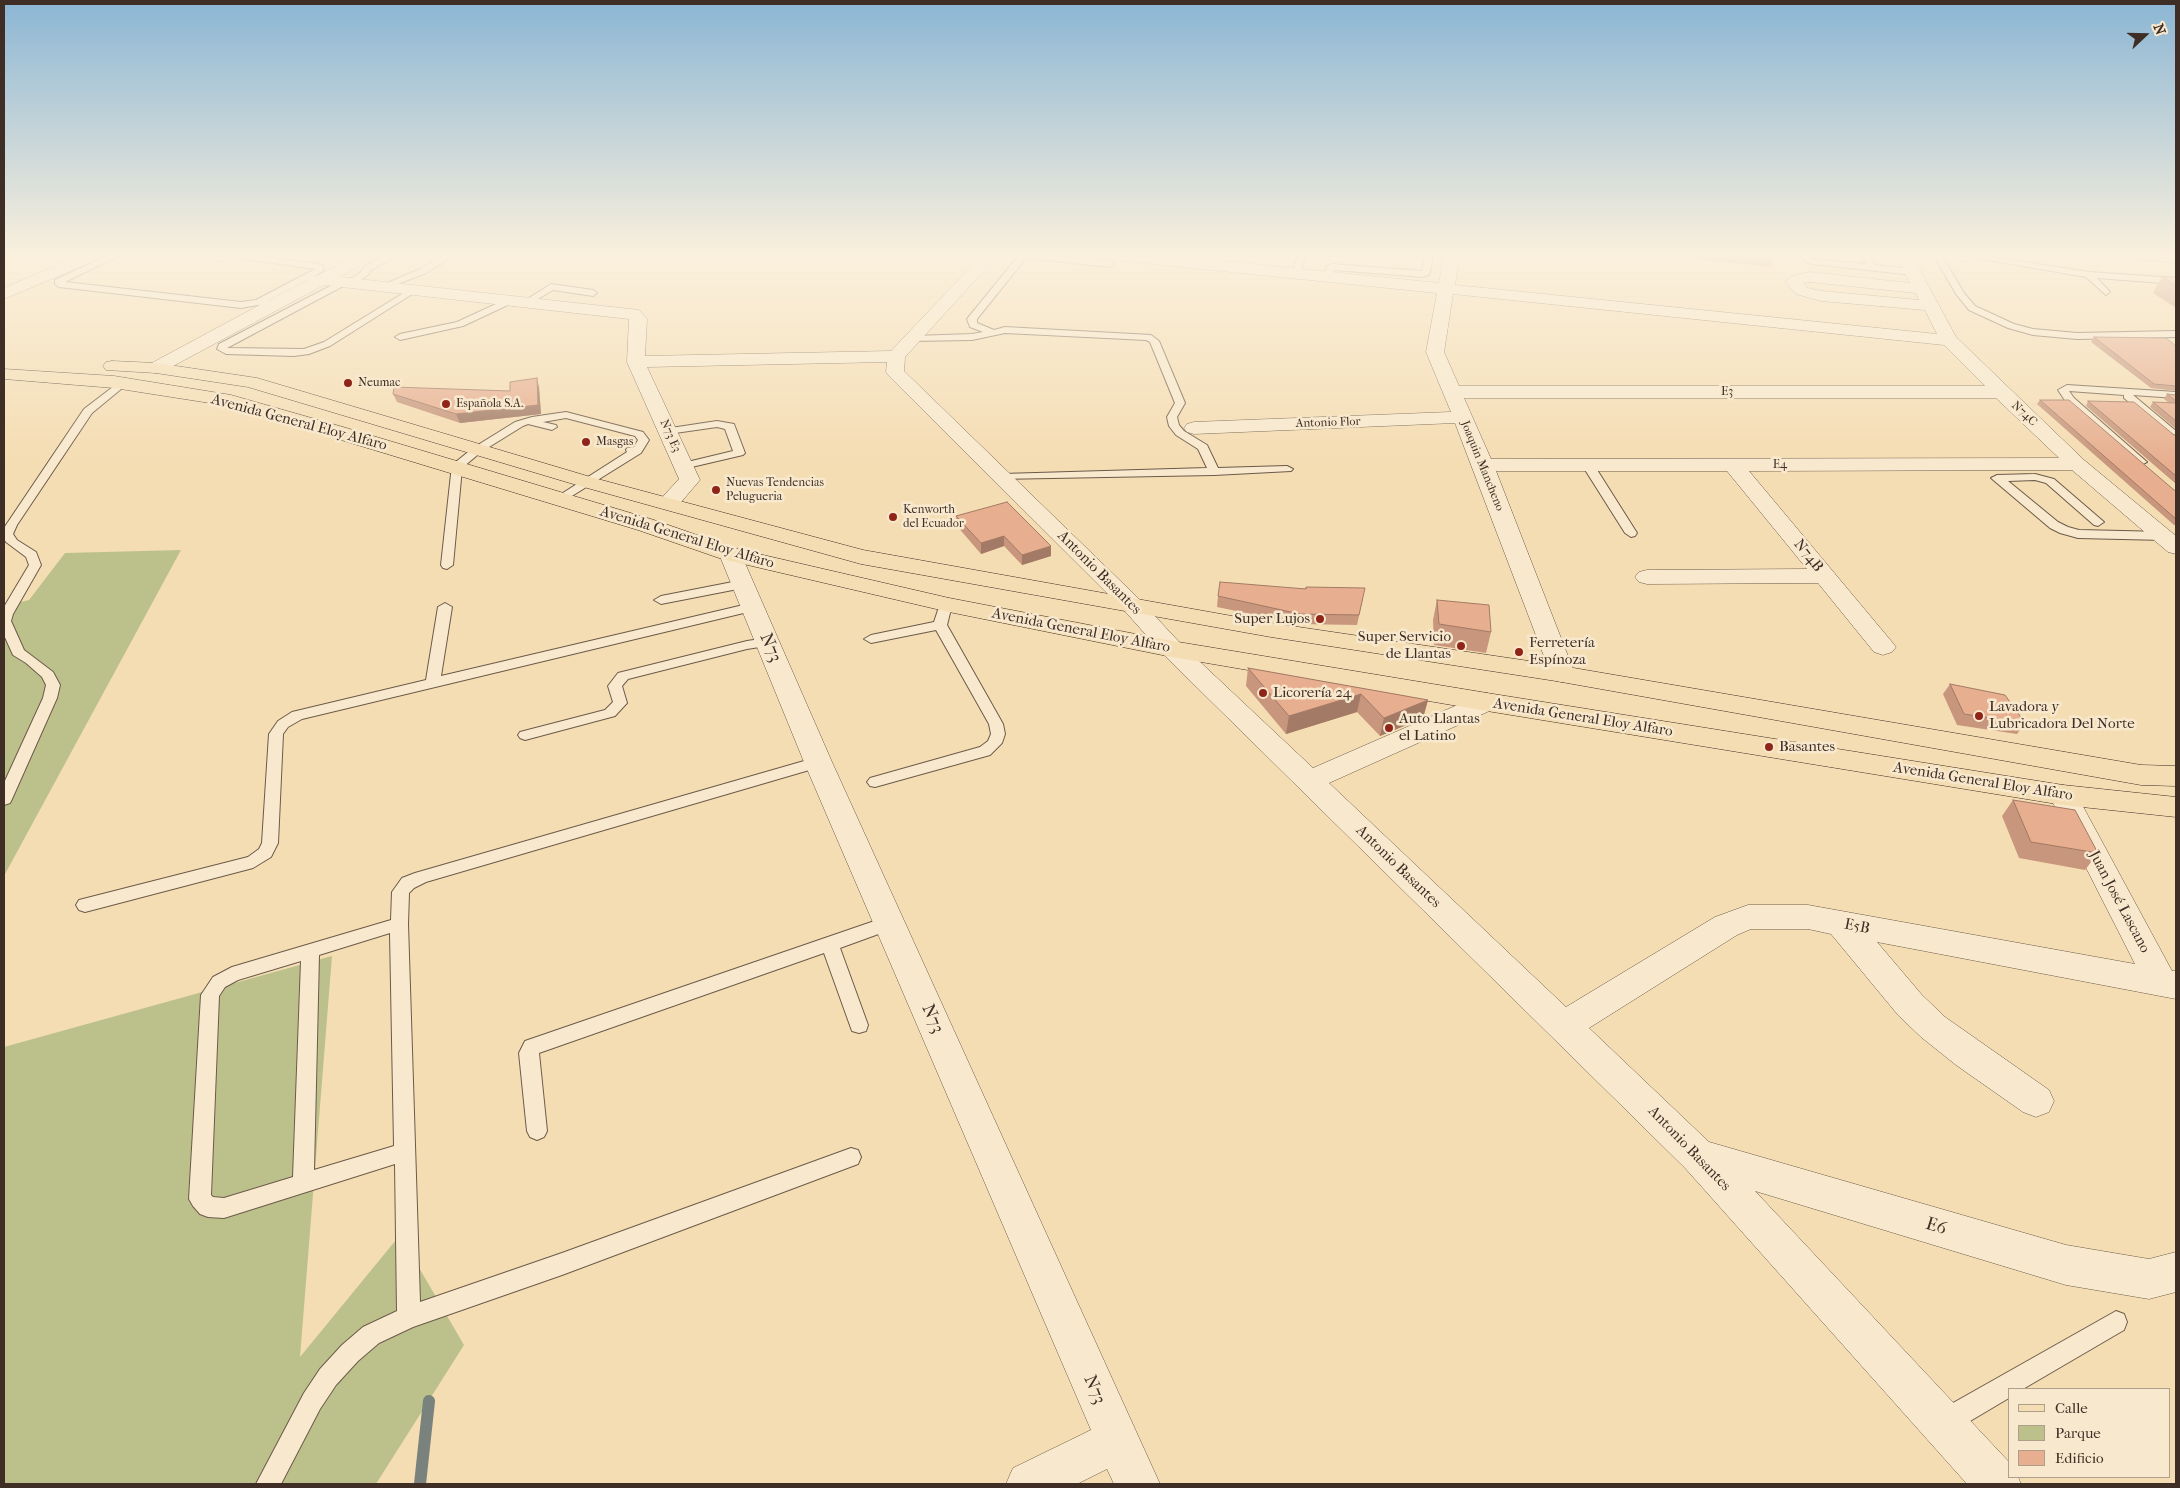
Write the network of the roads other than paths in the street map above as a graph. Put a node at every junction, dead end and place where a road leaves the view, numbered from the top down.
1 (232, 323) edge
2 (266, 323) edge
3 (360, 323) edge
4 (461, 323) edge
5 (639, 323) edge
6 (927, 323) edge
7 (973, 323) edge
8 (1440, 323) edge
9 (1783, 323) edge
10 (1941, 323) edge
11 (2005, 323) edge
12 (992, 332) junction
13 (2176, 334) edge
14 (400, 336) dead end
15 (913, 339) junction
16 (1950, 340) junction
17 (896, 356) junction
18 (4, 358) edge
19 (636, 362) junction
20 (156, 368) junction
21 (4, 374) edge
22 (122, 383) junction
23 (2121, 391) junction
24 (2135, 391) junction
25 (1452, 392) junction
26 (2001, 392) junction
27 (2176, 395) edge
28 (1462, 417) junction
29 (527, 421) junction
30 (2176, 423) edge
31 (552, 427) dead end
32 (1194, 428) dead end
33 (668, 431) junction
34 (2176, 436) edge
35 (477, 450) junction
36 (2077, 464) junction
37 (1483, 465) junction
38 (1588, 465) junction
39 (1733, 465) junction
40 (683, 466) junction
41 (456, 467) junction
42 (2148, 468) edge
43 (1287, 470) dead end
44 (1214, 472) junction
45 (1002, 477) junction
46 (586, 482) junction
47 (559, 500) junction
48 (668, 503) junction
49 (2098, 522) dead end
50 (1631, 533) dead end
51 (2170, 541) edge
52 (730, 554) junction
53 (447, 564) dead end
54 (1648, 576) dead end
55 (1825, 576) junction
56 (748, 596) junction
57 (661, 600) dead end
58 (1131, 604) junction
59 (445, 607) dead end
60 (945, 615) junction
61 (871, 639) dead end
62 (767, 642) junction
63 (1883, 647) dead end
64 (1172, 649) junction
65 (1562, 674) junction
66 (433, 682) junction
67 (1487, 702) junction
68 (524, 735) dead end
69 (818, 762) junction
70 (2176, 776) edge
71 (1308, 781) junction
72 (875, 782) dead end
73 (2063, 795) junction
74 (4, 800) edge
75 (2176, 806) edge
76 (86, 906) dead end
77 (889, 923) junction
78 (399, 924) junction
79 (1842, 924) junction
80 (830, 944) junction
81 (310, 950) junction
82 (2169, 984) edge
83 (859, 1025) dead end
84 (1564, 1026) junction
85 (2036, 1101) dead end
86 (537, 1131) dead end
87 (404, 1152) junction
88 (1698, 1156) junction
89 (851, 1157) dead end
90 (303, 1182) junction
91 (2176, 1272) edge
92 (409, 1317) junction
93 (2116, 1322) dead end
94 (1943, 1423) junction
95 (1116, 1441) junction
96 (268, 1484) edge
97 (1029, 1484) edge
98 (1136, 1484) edge
99 (1998, 1484) edge

1 - 20 street
2 - 3 lane
4 - 14 lane
5 - 19 street
6 - 15 street
7 - 12 lane
8 - 25 street, Joaquin Mancheno
9 - 16 street
10 - 16 street, N74C
11 - 13 lane
12 - 15 lane
12 - 44 lane
15 - 17 street
16 - 26 street, N74C
17 - 19 street
17 - 45 street, Antonio Basantes
18 - 20 main road, Avenida General Eloy Alfaro
19 - 33 street, N73 E3
20 - 35 main road, Avenida General Eloy Alfaro
21 - 22 main road, Avenida General Eloy Alfaro
22 - 41 main road, Avenida General Eloy Alfaro
22 - 74 lane
23 - 24 lane
23 - 34 lane
23 - 42 lane
24 - 27 lane
24 - 30 lane
25 - 26 street, E3
25 - 28 street, Joaquin Mancheno
26 - 36 street, N74C
28 - 32 street, Antonio Flor
28 - 37 street, Joaquin Mancheno
29 - 31 lane
29 - 35 lane
29 - 46 lane
33 - 40 street, N73 E3
33 - 40 lane
35 - 41 lane
35 - 46 main road, Avenida General Eloy Alfaro
36 - 39 street, E4
36 - 51 street, N74C
37 - 38 street, E4
37 - 65 street, Joaquin Mancheno
38 - 39 street, E4
38 - 50 lane
39 - 55 street, N74B
40 - 48 street, N73 E3
41 - 47 main road, Avenida General Eloy Alfaro
41 - 53 lane
43 - 44 lane
44 - 45 lane
45 - 58 street, Antonio Basantes
46 - 47 lane
46 - 48 main road, Avenida General Eloy Alfaro
47 - 52 main road, Avenida General Eloy Alfaro
48 - 58 main road, Avenida General Eloy Alfaro
49 - 51 lane
52 - 56 street, N73
52 - 60 main road, Avenida General Eloy Alfaro
54 - 55 street
55 - 63 street, N74B
56 - 57 lane
56 - 62 street, N73
56 - 66 lane
58 - 64 street, Antonio Basantes
58 - 65 main road, Avenida General Eloy Alfaro
59 - 66 lane
60 - 61 lane
60 - 64 main road, Avenida General Eloy Alfaro
60 - 72 lane
62 - 68 lane
62 - 69 street, N73
64 - 67 main road, Avenida General Eloy Alfaro
64 - 71 street, Antonio Basantes
65 - 70 main road, Avenida General Eloy Alfaro
66 - 76 lane
67 - 71 street
67 - 73 main road, Avenida General Eloy Alfaro
69 - 77 street, N73
69 - 78 lane
71 - 84 street, Antonio Basantes
73 - 75 main road, Avenida General Eloy Alfaro
73 - 82 street, Juan José Lascano
77 - 80 lane
77 - 95 street, N73
78 - 81 lane
78 - 87 lane
79 - 82 street, E5B
79 - 84 street, E5B
79 - 85 street
80 - 83 lane
80 - 86 lane
81 - 90 lane
81 - 90 lane
84 - 88 street, Antonio Basantes
87 - 90 lane
87 - 92 lane
88 - 91 street, E6
88 - 94 street, Antonio Basantes
89 - 92 lane
92 - 96 lane
93 - 94 lane
94 - 99 street, Antonio Basantes
95 - 97 street
95 - 98 street, N73

